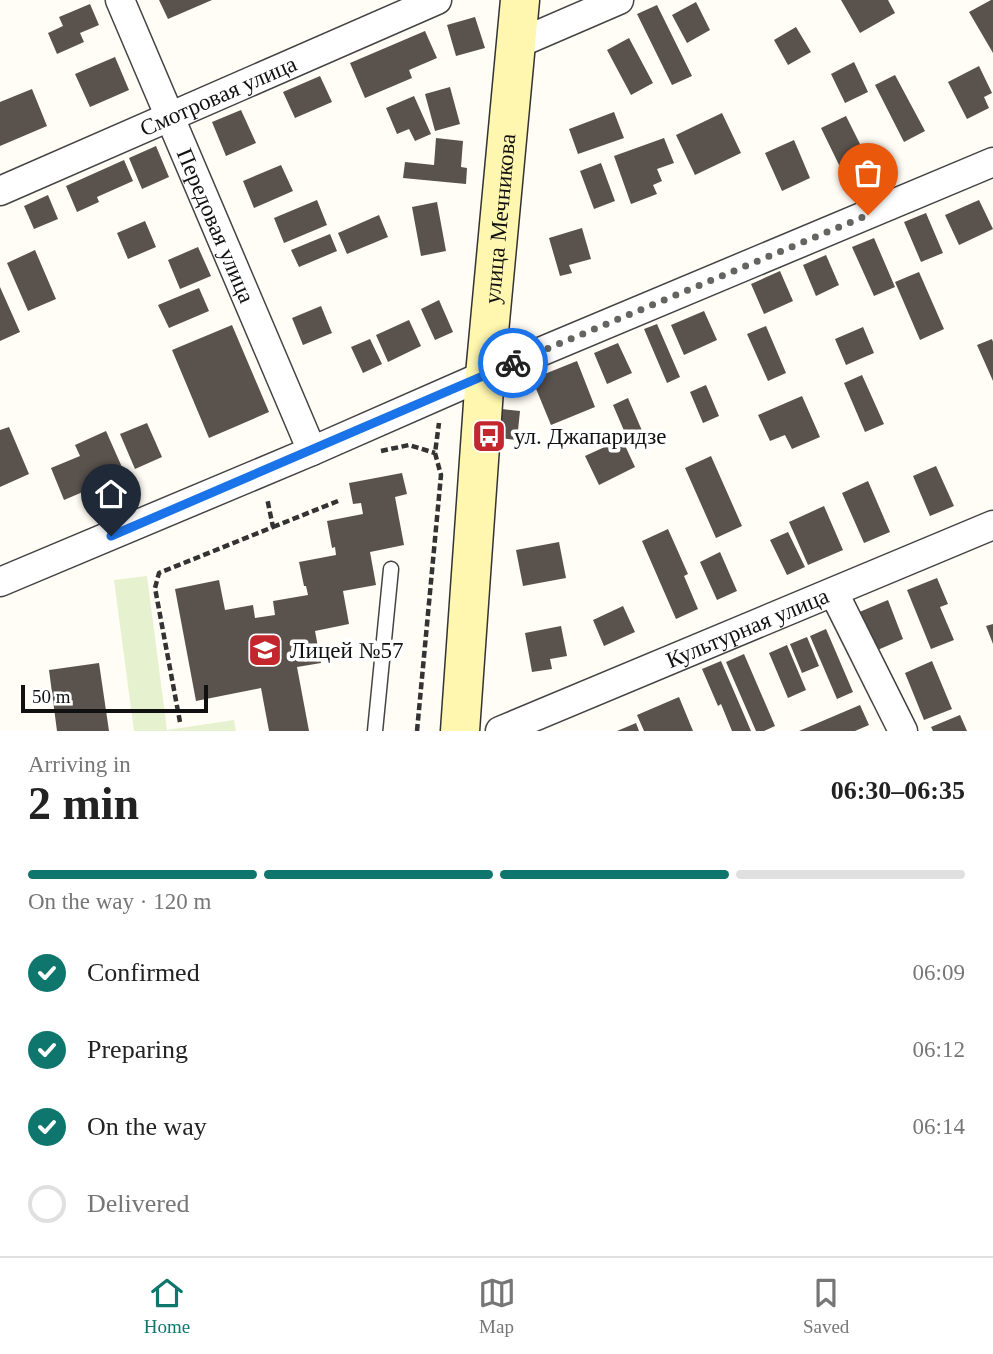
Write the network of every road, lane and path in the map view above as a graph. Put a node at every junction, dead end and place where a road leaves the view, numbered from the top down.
1 (120, 0) edge
2 (437, 0) edge
3 (520, 0) edge
4 (619, 0) edge
5 (517, 44) junction
6 (170, 115) junction
7 (993, 162) edge
8 (0, 191) edge
9 (485, 375) junction
10 (443, 393) junction
11 (312, 452) junction
12 (259, 474) junction
13 (338, 501) dead end
14 (993, 525) edge
15 (274, 527) junction
16 (391, 569) dead end
17 (0, 582) edge
18 (834, 593) junction
19 (180, 722) dead end
20 (374, 731) edge
21 (416, 731) edge
22 (460, 731) edge
23 (500, 731) edge
24 (902, 731) edge

1 - 6 street, Передовая улица
2 - 6 street, Смотровая улица
3 - 5 main road, улица Мечникова
4 - 5 street
5 - 9 main road, улица Мечникова
6 - 8 street, Смотровая улица
6 - 11 street, Передовая улица
7 - 9 street
9 - 10 street
9 - 22 main road, улица Мечникова
10 - 11 street
10 - 21 path
11 - 12 street
12 - 15 path
12 - 17 street
13 - 15 path
14 - 18 street, Культурная улица
15 - 19 path
16 - 20 lane
18 - 23 street, Культурная улица
18 - 24 street

